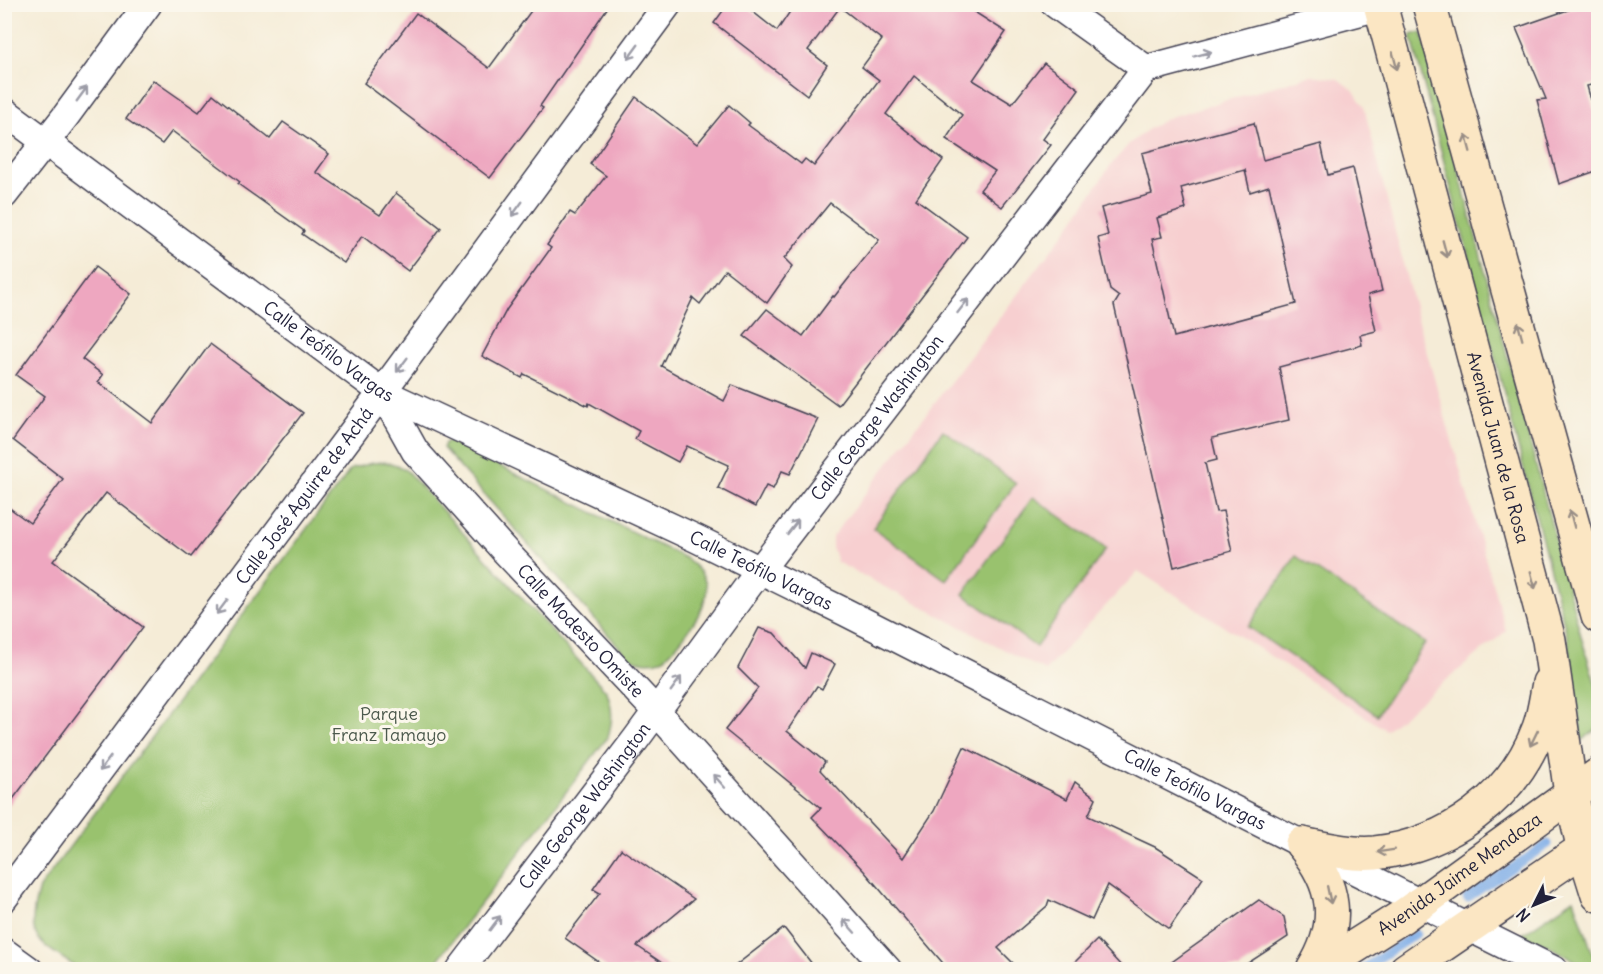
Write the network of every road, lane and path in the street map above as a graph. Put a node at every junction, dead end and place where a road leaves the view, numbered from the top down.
1 (148, 4) edge
2 (668, 4) edge
3 (1055, 4) edge
4 (1429, 4) edge
5 (1383, 5) edge
6 (1146, 69) junction
7 (4, 111) edge
8 (46, 141) junction
9 (4, 195) edge
10 (382, 392) junction
11 (760, 570) junction
12 (1599, 616) edge
13 (1549, 640) junction
14 (656, 711) junction
15 (1599, 775) edge
16 (1571, 794) junction
17 (1302, 844) junction
18 (1591, 845) edge
19 (1599, 895) edge
20 (4, 898) edge
21 (1420, 903) junction
22 (1470, 928) junction
23 (4, 952) edge
24 (29, 969) edge
25 (460, 969) edge
26 (888, 969) edge
27 (1316, 969) edge
28 (1406, 969) edge
29 (1554, 969) edge

8 -> 1 street
2 -> 10 street, Calle José Aguirre de Achá
3 - 6 street
12 -> 4 main road
6 -> 5 street
5 -> 13 main road, Avenida Juan de la Rosa
11 -> 6 street, Calle George Washington
7 - 8 street, Calle Teófilo Vargas
8 - 9 street
8 - 10 street, Calle Teófilo Vargas
10 - 11 street, Calle Teófilo Vargas
10 - 14 street, Calle Modesto Omiste
10 -> 20 street, Calle José Aguirre de Achá
14 -> 11 street, Calle George Washington
11 - 17 street, Calle Teófilo Vargas
13 - 16 main road, Avenida Juan de la Rosa
13 -> 17 main road
25 -> 14 street, Calle George Washington
26 -> 14 street, Calle Modesto Omiste
15 - 16 main road, Avenida Jaime Mendoza
16 - 18 main road, Avenida Juan de la Rosa
16 - 21 main road, Avenida Jaime Mendoza
17 - 21 street, Calle Teófilo Vargas
17 -> 27 main road
18 - 19 main road, Avenida Juan de la Rosa
18 - 22 main road
21 - 22 street, Calle Teófilo Vargas
21 - 27 main road, Avenida Jaime Mendoza
22 - 28 main road
22 - 29 street, Calle Teófilo Vargas
23 - 24 street

